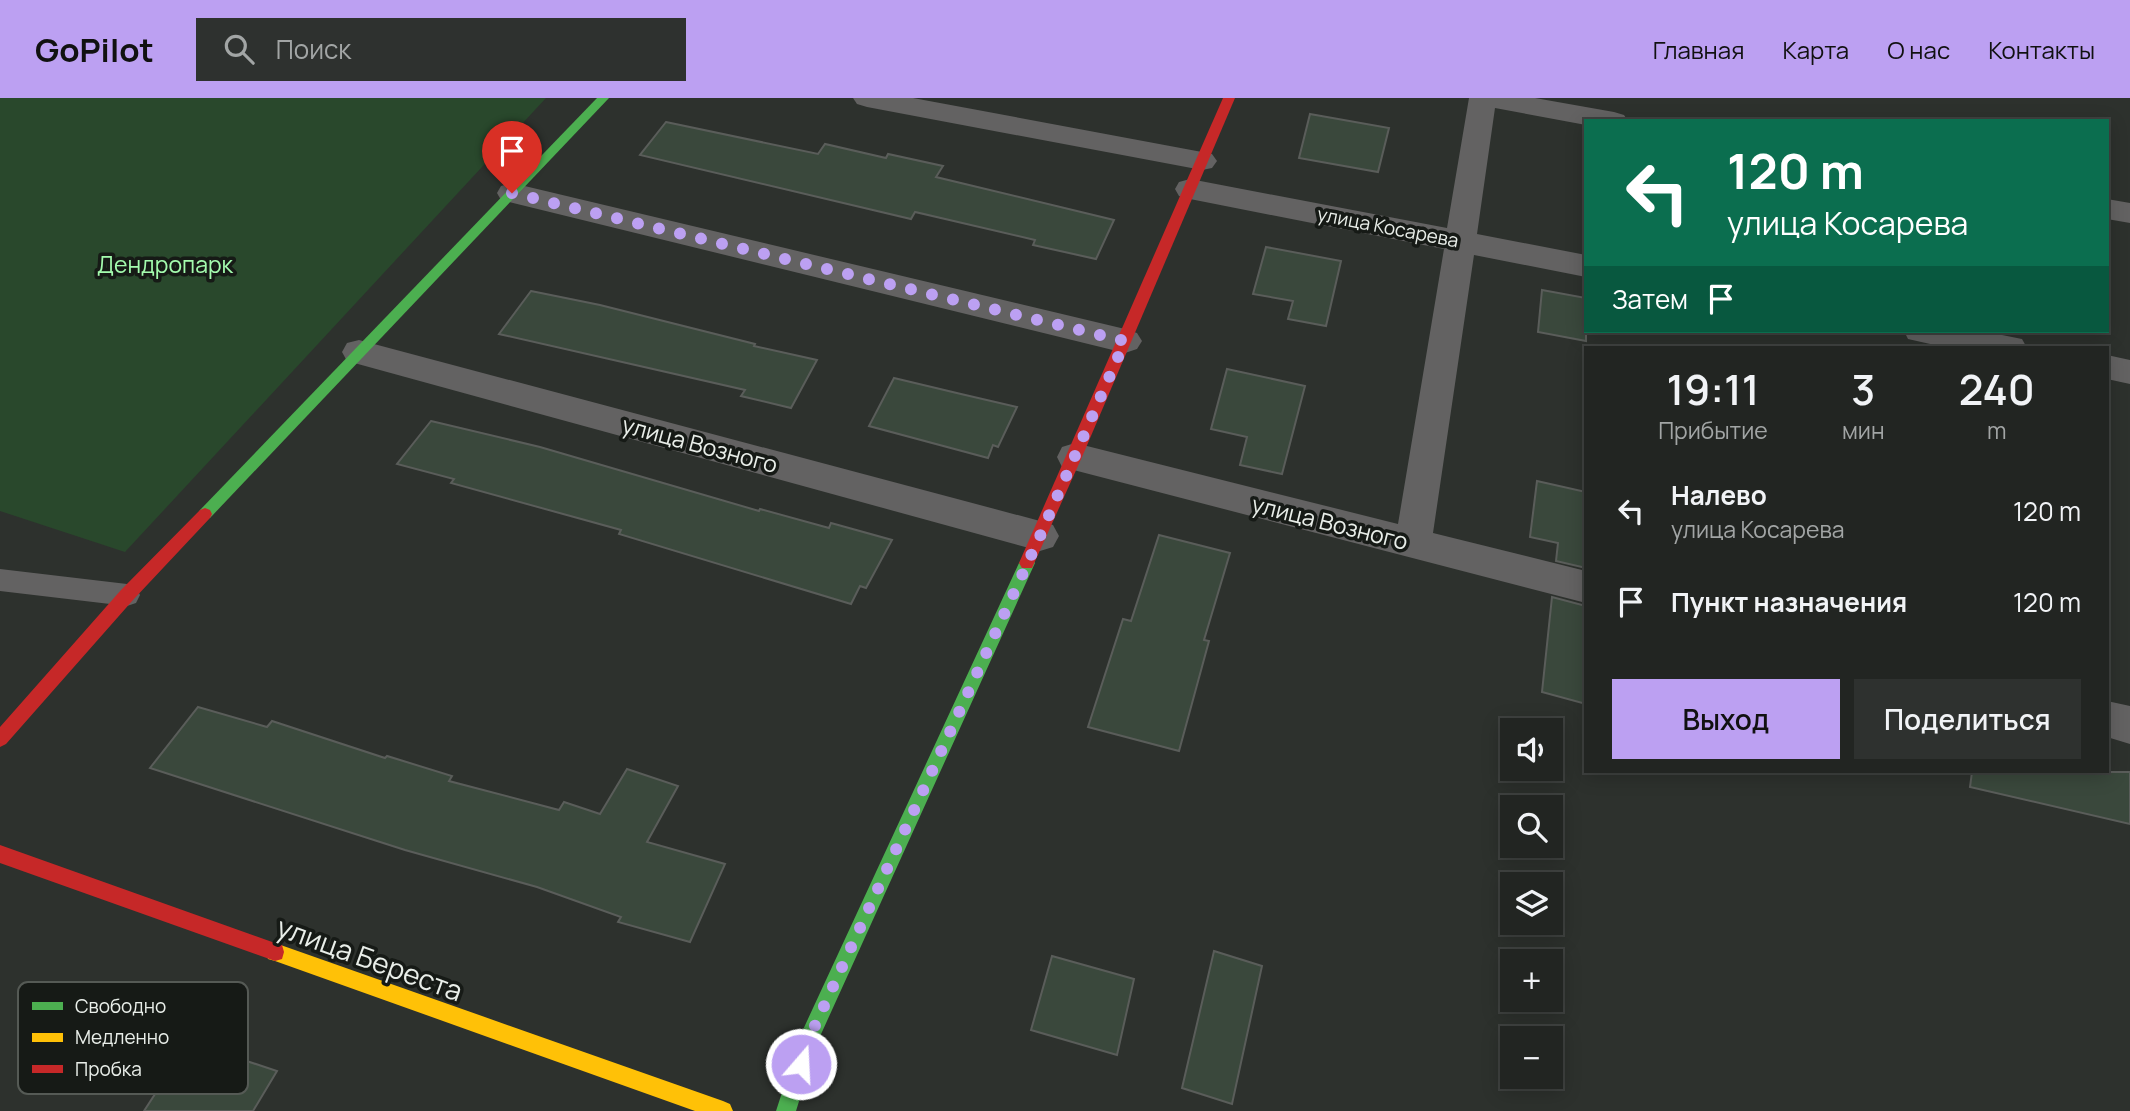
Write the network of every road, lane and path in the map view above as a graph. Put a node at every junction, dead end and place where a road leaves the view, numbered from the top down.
1 (603, 98) edge
2 (867, 98) edge
3 (1228, 98) edge
4 (1485, 98) edge
5 (1603, 119) edge
6 (1196, 175) junction
7 (512, 193) junction
8 (2109, 209) edge
9 (2130, 213) edge
10 (1462, 242) junction
11 (1584, 266) edge
12 (1931, 333) edge
13 (1125, 341) junction
14 (1999, 346) edge
15 (359, 352) junction
16 (2109, 367) edge
17 (2130, 372) edge
18 (1075, 457) junction
19 (1040, 536) junction
20 (1413, 543) junction
21 (0, 580) edge
22 (1584, 586) edge
23 (127, 595) junction
24 (2109, 720) edge
25 (2130, 725) edge
26 (0, 739) edge
27 (0, 854) edge
28 (723, 1111) edge
29 (786, 1111) edge

1 - 7 street
2 - 6 street, улица Косарева
3 - 6 street
4 - 5 street
4 - 10 street
6 - 10 street, улица Косарева
6 - 13 street
7 - 13 street
7 - 15 street
8 - 9 street
10 - 11 street, улица Косарева
10 - 20 street
12 - 14 street
13 - 18 street
15 - 19 street, улица Возного
15 - 23 street
16 - 17 street
18 - 19 street
18 - 20 street, улица Возного
19 - 29 street
20 - 22 street, улица Возного
21 - 23 lane
23 - 26 street
24 - 25 street
27 - 28 street, улица Береста

